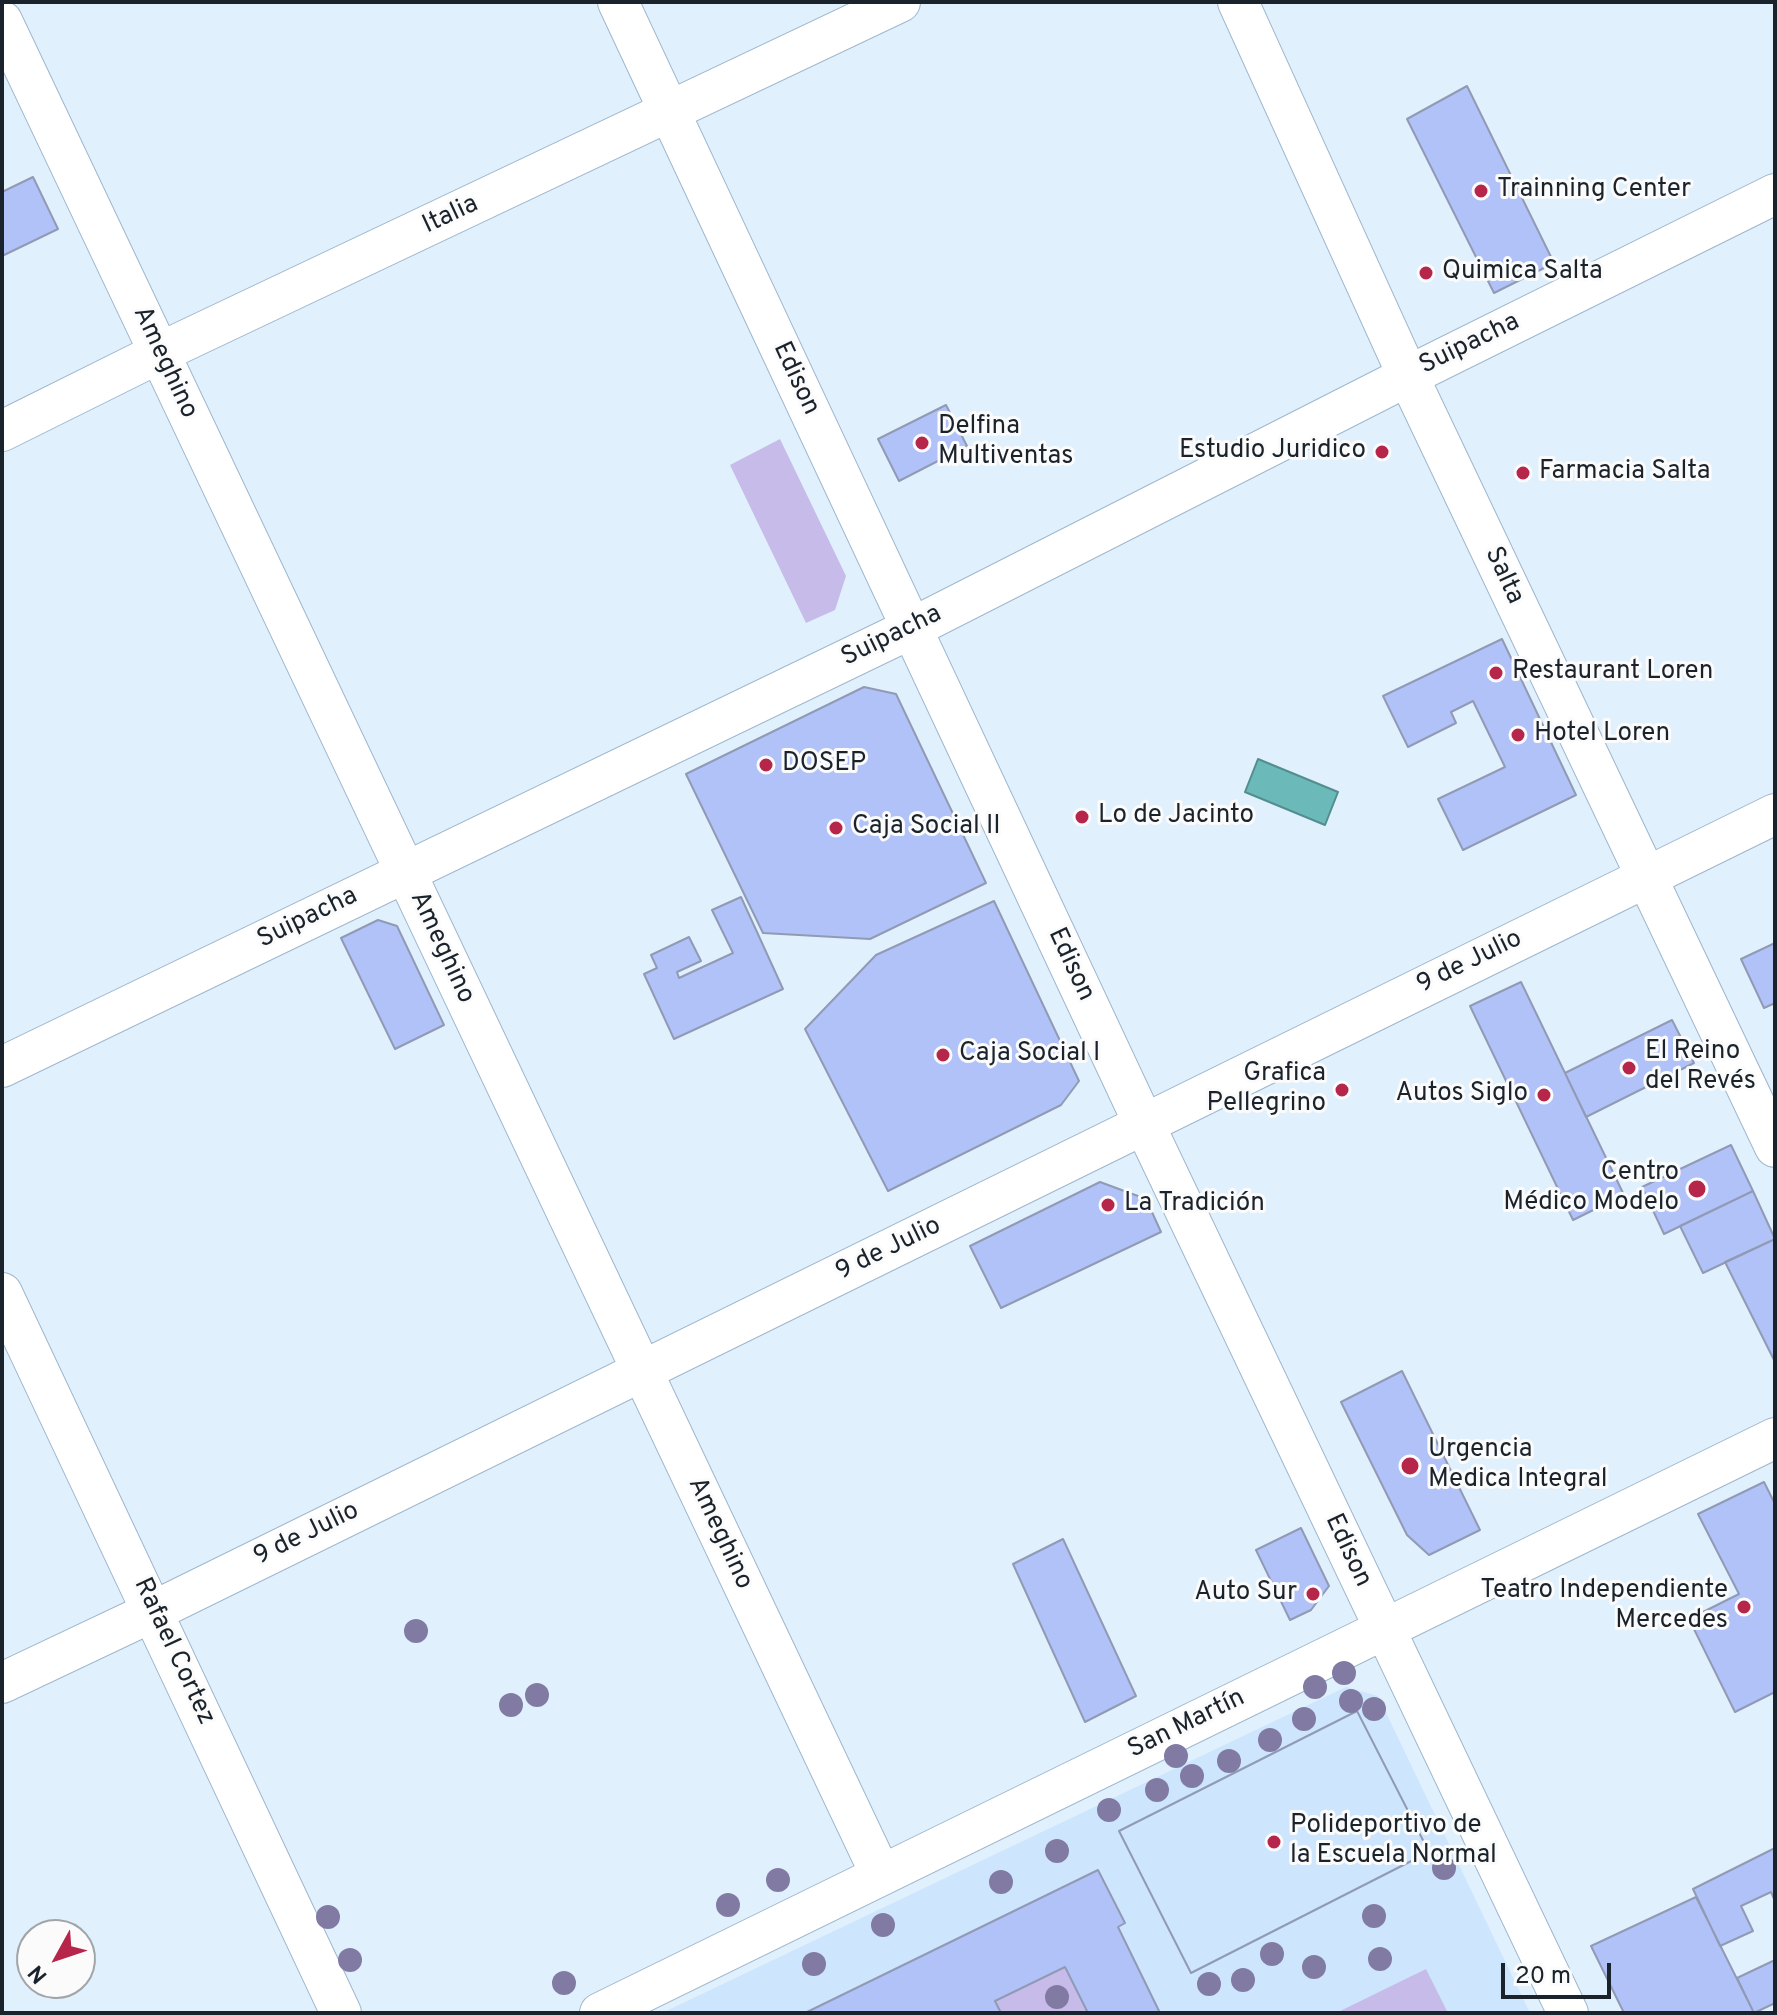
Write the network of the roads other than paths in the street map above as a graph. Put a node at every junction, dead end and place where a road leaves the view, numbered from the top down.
1 (618, 2) edge
2 (900, 2) edge
3 (1238, 2) edge
4 (2, 21) edge
5 (670, 112) junction
6 (1775, 194) edge
7 (159, 353) junction
8 (1408, 376) junction
9 (2, 431) edge
10 (912, 628) junction
11 (1775, 814) edge
12 (405, 872) junction
13 (1646, 878) junction
14 (2, 1067) edge
15 (1144, 1124) junction
16 (1775, 1147) edge
17 (2, 1293) edge
18 (642, 1371) junction
19 (1775, 1438) edge
20 (154, 1611) junction
21 (1384, 1629) junction
22 (2, 1683) edge
23 (881, 1875) junction
24 (341, 2013) edge
25 (600, 2013) edge
26 (1568, 2013) edge

1 - 5 street, Edison
2 - 5 street, Italia
3 - 8 street, Salta
4 - 7 street, Ameghino
5 - 7 street, Italia
5 - 10 street, Edison
6 - 8 street, Suipacha
7 - 9 street, Italia
7 - 12 street, Ameghino
8 - 10 street, Suipacha
8 - 13 street, Salta
10 - 12 street, Suipacha
10 - 15 street, Edison
11 - 13 street, 9 de Julio
12 - 14 street, Suipacha
12 - 18 street, Ameghino
13 - 15 street, 9 de Julio
13 - 16 street, Salta
15 - 18 street, 9 de Julio
15 - 21 street, Edison
17 - 20 street, Rafael Cortez
18 - 20 street, 9 de Julio
18 - 23 street, Ameghino
19 - 21 street, San Martín
20 - 22 street, 9 de Julio
20 - 24 street, Rafael Cortez
21 - 23 street, San Martín
21 - 26 street, Edison
23 - 25 street, San Martín

